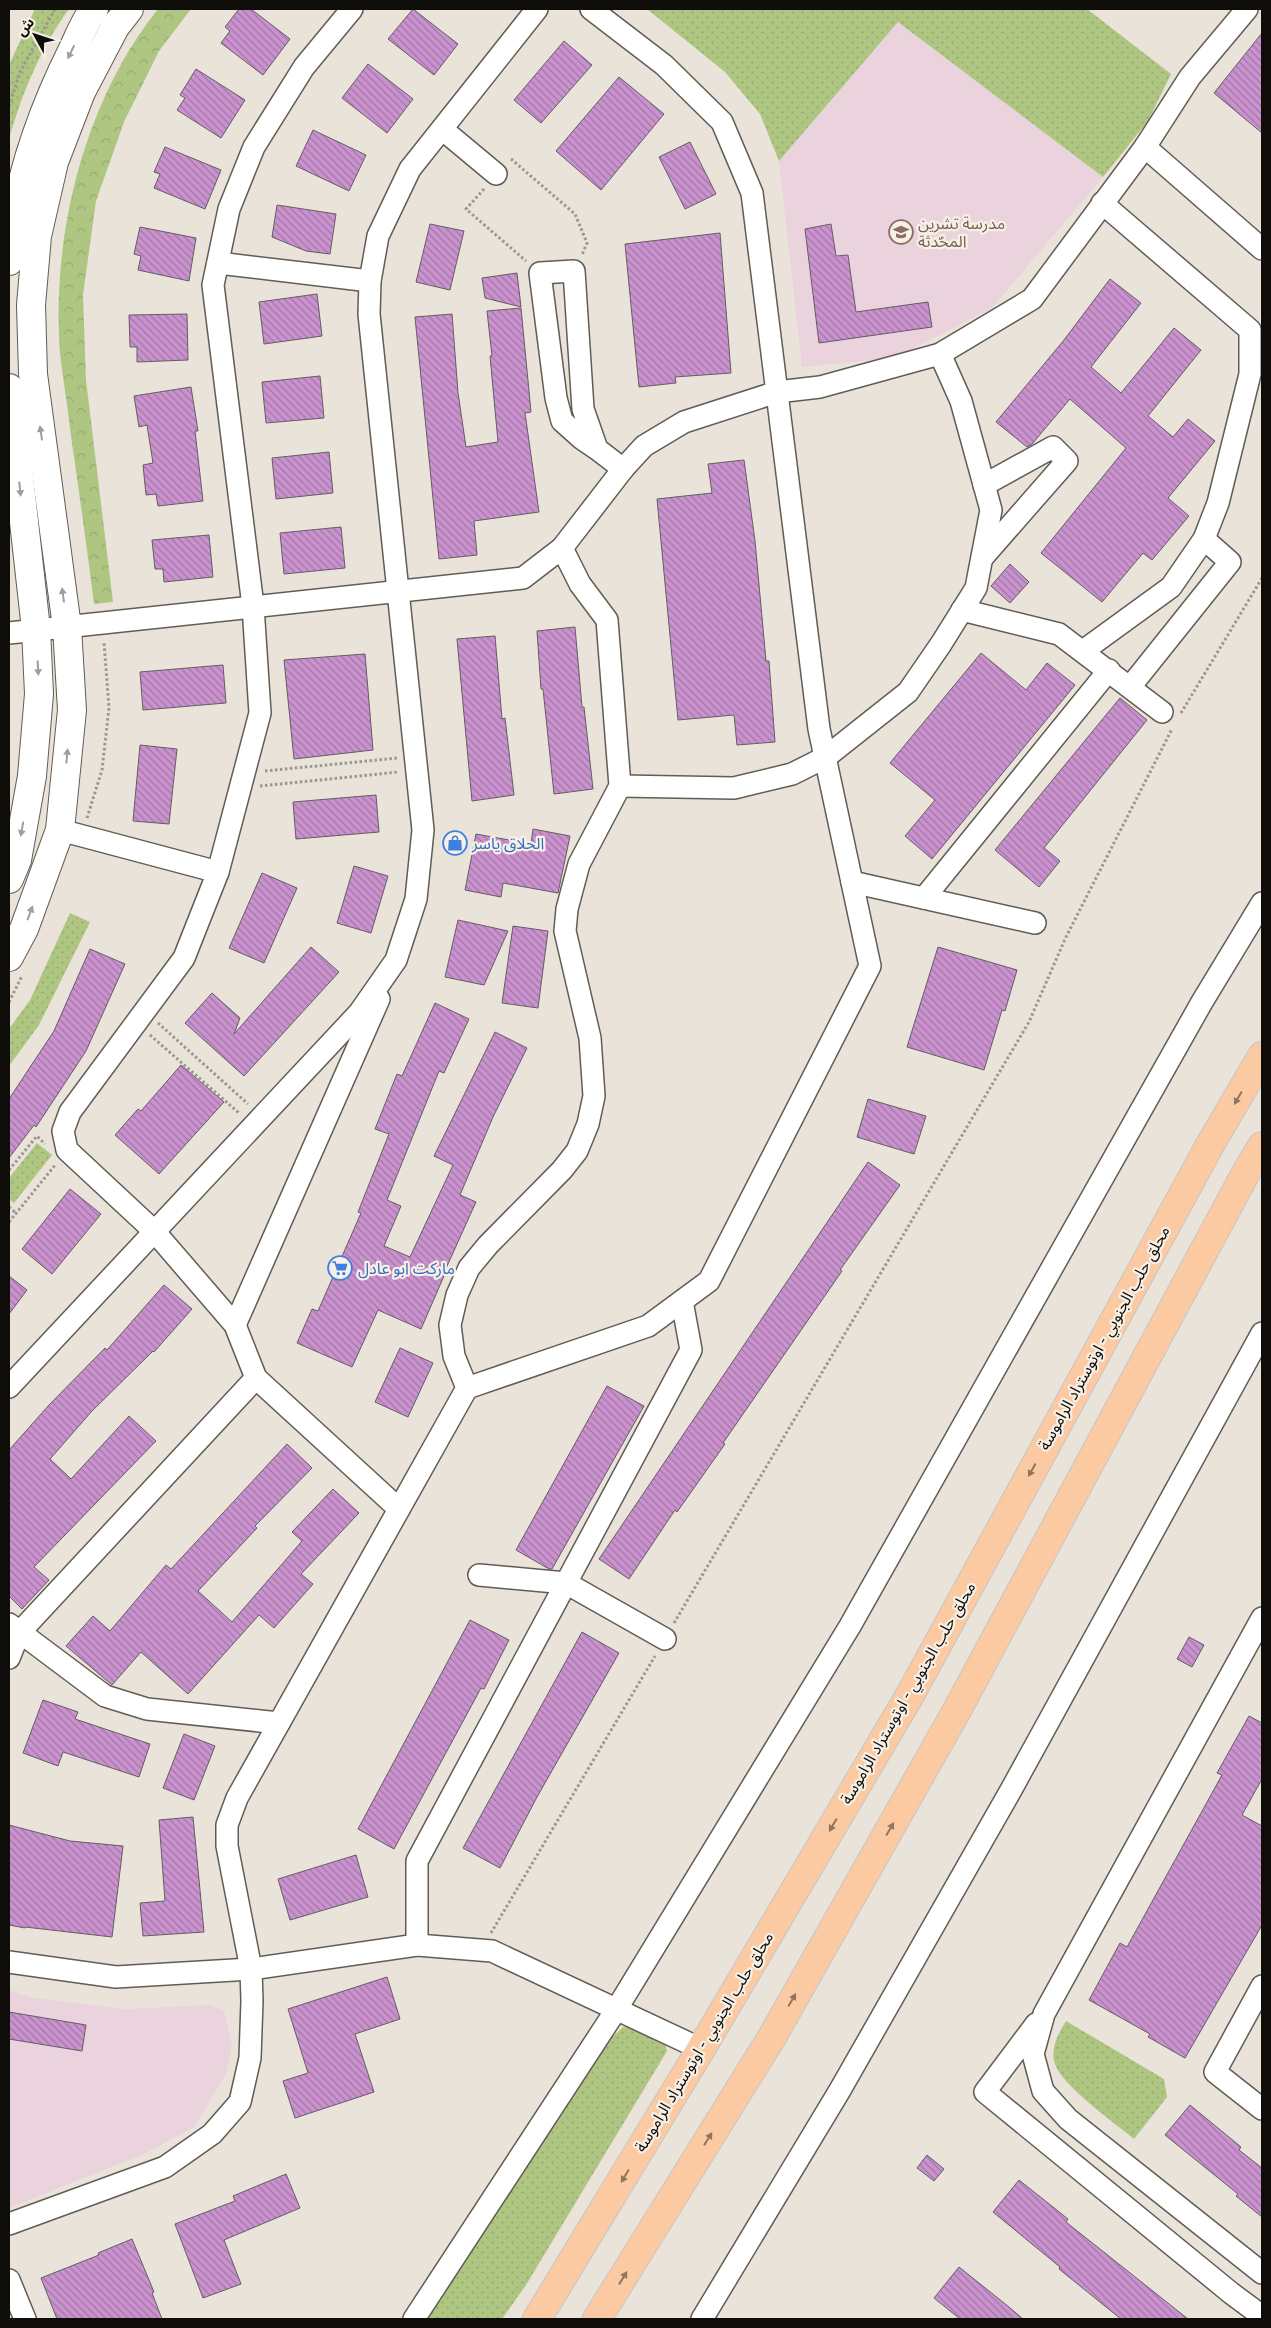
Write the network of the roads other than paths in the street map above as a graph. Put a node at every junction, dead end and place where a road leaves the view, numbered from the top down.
1 (94, 9) edge
2 (129, 9) edge
3 (352, 9) edge
4 (537, 9) edge
5 (591, 9) edge
6 (1247, 9) edge
7 (442, 129) junction
8 (1145, 147) junction
9 (496, 174) road end
10 (1102, 203) junction
11 (1262, 249) edge
12 (9, 261) edge
13 (218, 263) junction
14 (370, 281) junction
15 (940, 354) junction
16 (9, 388) edge
17 (777, 392) junction
18 (597, 449) junction
19 (623, 469) junction
20 (984, 485) junction
21 (1204, 539) junction
22 (562, 548) junction
23 (982, 558) junction
24 (398, 591) junction
25 (253, 606) junction
26 (962, 610) junction
27 (67, 627) junction
28 (36, 629) junction
29 (9, 633) edge
30 (1083, 651) junction
31 (1109, 670) junction
32 (1130, 687) junction
33 (1173, 716) road end
34 (826, 758) junction
35 (620, 786) junction
36 (71, 833) junction
37 (218, 872) junction
38 (9, 880) edge
39 (852, 882) junction
40 (924, 898) junction
41 (1262, 902) edge
42 (1036, 923) dead end
43 (9, 957) edge
44 (396, 960) junction
45 (1262, 1056) edge
46 (1262, 1146) edge
47 (154, 1232) junction
48 (682, 1301) junction
49 (235, 1325) junction
50 (1262, 1333) edge
51 (256, 1378) junction
52 (9, 1388) edge
53 (467, 1388) junction
54 (398, 1510) junction
55 (479, 1575) dead end
56 (566, 1583) junction
57 (1262, 1618) edge
58 (14, 1628) edge
59 (665, 1639) road end
60 (9, 1658) edge
61 (279, 1723) junction
62 (417, 1945) junction
63 (9, 1962) edge
64 (251, 1969) junction
65 (1262, 1986) edge
66 (616, 2010) junction
67 (1044, 2014) junction
68 (702, 2049) junction
69 (1262, 2109) edge
70 (9, 2224) edge
71 (1262, 2273) edge
72 (9, 2280) edge
73 (1262, 2316) edge
74 (25, 2319) edge
75 (414, 2319) edge
76 (537, 2319) edge
77 (597, 2319) edge
78 (702, 2319) edge
79 (1259, 2319) edge

1 -> 12 street
27 -> 2 street
3 - 13 street
4 - 7 street
5 - 17 street
6 - 8 street
7 - 9 street
7 - 14 street
8 - 10 street
8 - 11 street
10 - 15 street
10 - 21 street
13 - 14 street
13 - 25 street
14 - 24 street
15 - 17 street
15 - 20 street
16 -> 28 street
17 - 19 street
17 - 34 street
18 - 18 street
18 - 19 street
19 - 22 street
20 - 23 street
20 - 23 street
21 - 30 street
21 - 32 street
22 - 24 street
22 - 35 street
23 - 26 street
24 - 25 street
24 - 44 street
25 - 27 street
25 - 37 street
26 - 30 street
26 - 34 street
27 - 28 street
36 -> 27 street
28 - 29 street
28 -> 38 street
30 - 31 street
31 - 32 street
31 - 40 street
32 - 33 street
34 - 35 street
34 - 39 street
35 - 53 street
36 - 37 street
43 -> 36 street
37 - 47 street
39 - 40 street
39 - 48 street
40 - 42 street
41 - 66 street
44 - 47 street
44 - 49 street
45 -> 68 highway, محلق حلب الجنوبي - اوتوستراد الراموسة
77 -> 46 highway
47 - 49 street
47 - 52 street
48 - 53 street
48 - 56 street
49 - 51 street
50 - 78 street
51 - 54 street
51 - 58 street
53 - 54 street
54 - 61 street
55 - 56 street
56 - 59 street
56 - 62 street
57 - 67 street
58 - 60 street
58 - 61 street
61 - 64 street
62 - 64 street
62 - 66 street
63 - 64 street
64 - 70 street
65 - 69 street
66 - 68 street
66 - 75 street
67 - 71 street
67 - 73 street
68 -> 76 highway, محلق حلب الجنوبي - اوتوستراد الراموسة
72 - 74 street
73 - 79 street

